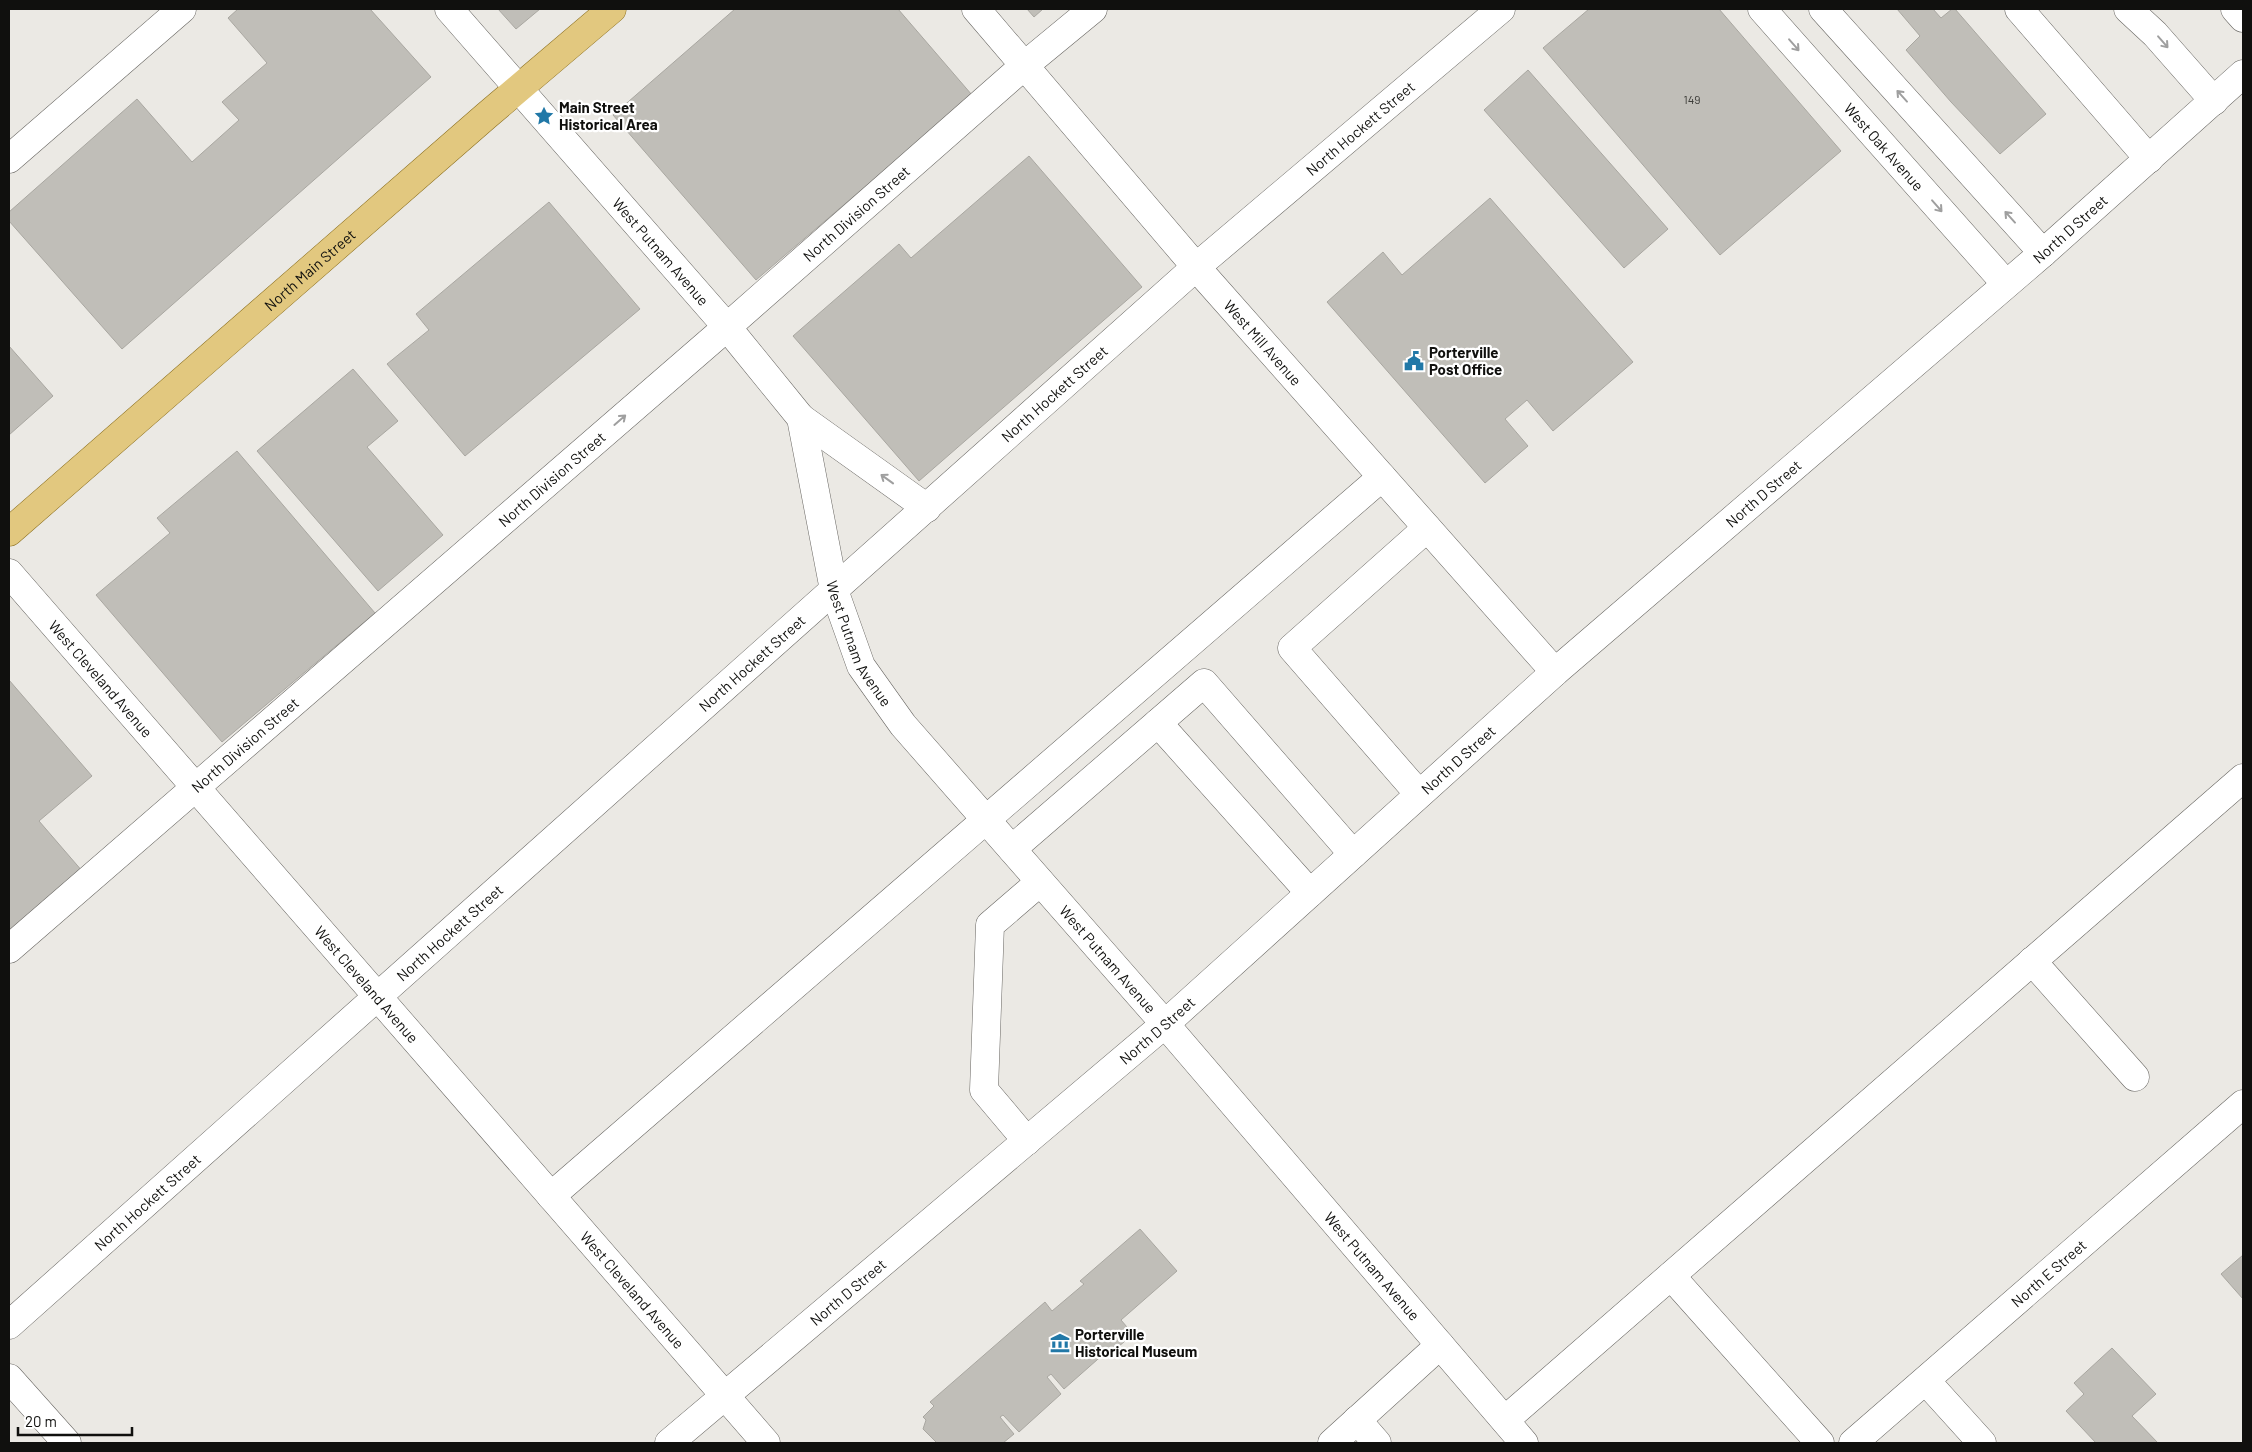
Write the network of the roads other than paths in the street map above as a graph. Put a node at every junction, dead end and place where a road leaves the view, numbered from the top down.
1 (182, 9) edge
2 (449, 9) edge
3 (612, 9) edge
4 (976, 9) edge
5 (1093, 9) edge
6 (1501, 9) edge
7 (1762, 9) edge
8 (1823, 9) edge
9 (2019, 9) edge
10 (2128, 9) edge
11 (2235, 9) edge
12 (2243, 18) edge
13 (1025, 65) junction
14 (2243, 74) edge
15 (518, 88) junction
16 (2214, 101) junction
17 (13, 147) edge
18 (2149, 159) junction
19 (2043, 253) junction
20 (1196, 268) junction
21 (2006, 284) junction
22 (727, 327) junction
23 (801, 418) junction
24 (1382, 477) junction
25 (927, 508) junction
26 (1427, 528) junction
27 (9, 532) edge
28 (9, 573) edge
29 (834, 590) junction
30 (1555, 672) junction
31 (1158, 723) junction
32 (2243, 778) edge
33 (196, 788) junction
34 (1419, 794) junction
35 (985, 819) junction
36 (1012, 849) junction
37 (1353, 854) junction
38 (1040, 882) junction
39 (1310, 893) junction
40 (9, 949) edge
41 (2032, 961) junction
42 (376, 997) junction
43 (1165, 1024) junction
44 (2135, 1077) dead end
45 (2243, 1104) edge
46 (1026, 1140) junction
47 (551, 1196) junction
48 (1671, 1276) junction
49 (9, 1325) edge
50 (1440, 1345) junction
51 (9, 1378) edge
52 (1926, 1380) junction
53 (725, 1395) junction
54 (1357, 1420) junction
55 (1505, 1420) junction
56 (67, 1443) edge
57 (669, 1443) edge
58 (766, 1443) edge
59 (1332, 1443) edge
60 (1377, 1443) edge
61 (1524, 1443) edge
62 (1820, 1443) edge
63 (1853, 1443) edge
64 (1982, 1443) edge

1 - 17 street
2 - 15 street, West Putnam Avenue
3 - 15 main road, North Main Street
4 - 13 street, West Mill Avenue
5 - 13 street, North Division Street
6 - 20 street, North Hockett Street
7 -> 21 street, West Oak Avenue
19 -> 8 street
9 - 18 street
10 -> 16 street
11 - 12 street
13 - 20 street, West Mill Avenue
13 - 22 street, North Division Street
14 - 16 street, North D Street
15 - 22 street, West Putnam Avenue
15 - 27 main road, North Main Street
16 - 18 street, North D Street
18 - 19 street, North D Street
19 - 21 street, North D Street
20 - 24 street, West Mill Avenue
20 - 25 street, North Hockett Street
21 - 30 street, North D Street
22 - 23 street, West Putnam Avenue
33 -> 22 street, North Division Street
25 -> 23 street, West Putnam Avenue
23 - 29 street, West Putnam Avenue
24 - 26 street, West Mill Avenue
24 - 35 street
25 - 29 street, North Hockett Street
26 - 30 street, West Mill Avenue
26 - 34 street
28 - 33 street, West Cleveland Avenue
29 - 35 street, West Putnam Avenue
29 - 42 street, North Hockett Street
30 - 34 street, North D Street
31 - 36 street
31 - 37 street
31 - 39 street
32 - 41 street
33 - 40 street, North Division Street
33 - 42 street, West Cleveland Avenue
34 - 37 street, North D Street
35 - 36 street, West Putnam Avenue
35 - 47 street
36 - 38 street, West Putnam Avenue
37 - 39 street, North D Street
38 - 43 street, West Putnam Avenue
38 - 46 street
39 - 43 street, North D Street
41 - 44 street
41 - 48 street
42 - 47 street, West Cleveland Avenue
42 - 49 street, North Hockett Street
43 - 46 street, North D Street
43 - 50 street, West Putnam Avenue
45 - 52 street, North E Street
46 - 53 street, North D Street
47 - 53 street, West Cleveland Avenue
48 - 55 street
48 - 62 street
50 - 54 street
50 - 55 street, West Putnam Avenue
51 - 56 street
52 - 63 street, North E Street
52 - 64 street
53 - 57 street, North D Street
53 - 58 street, West Cleveland Avenue
54 - 59 street
54 - 60 street
55 - 61 street, West Putnam Avenue

